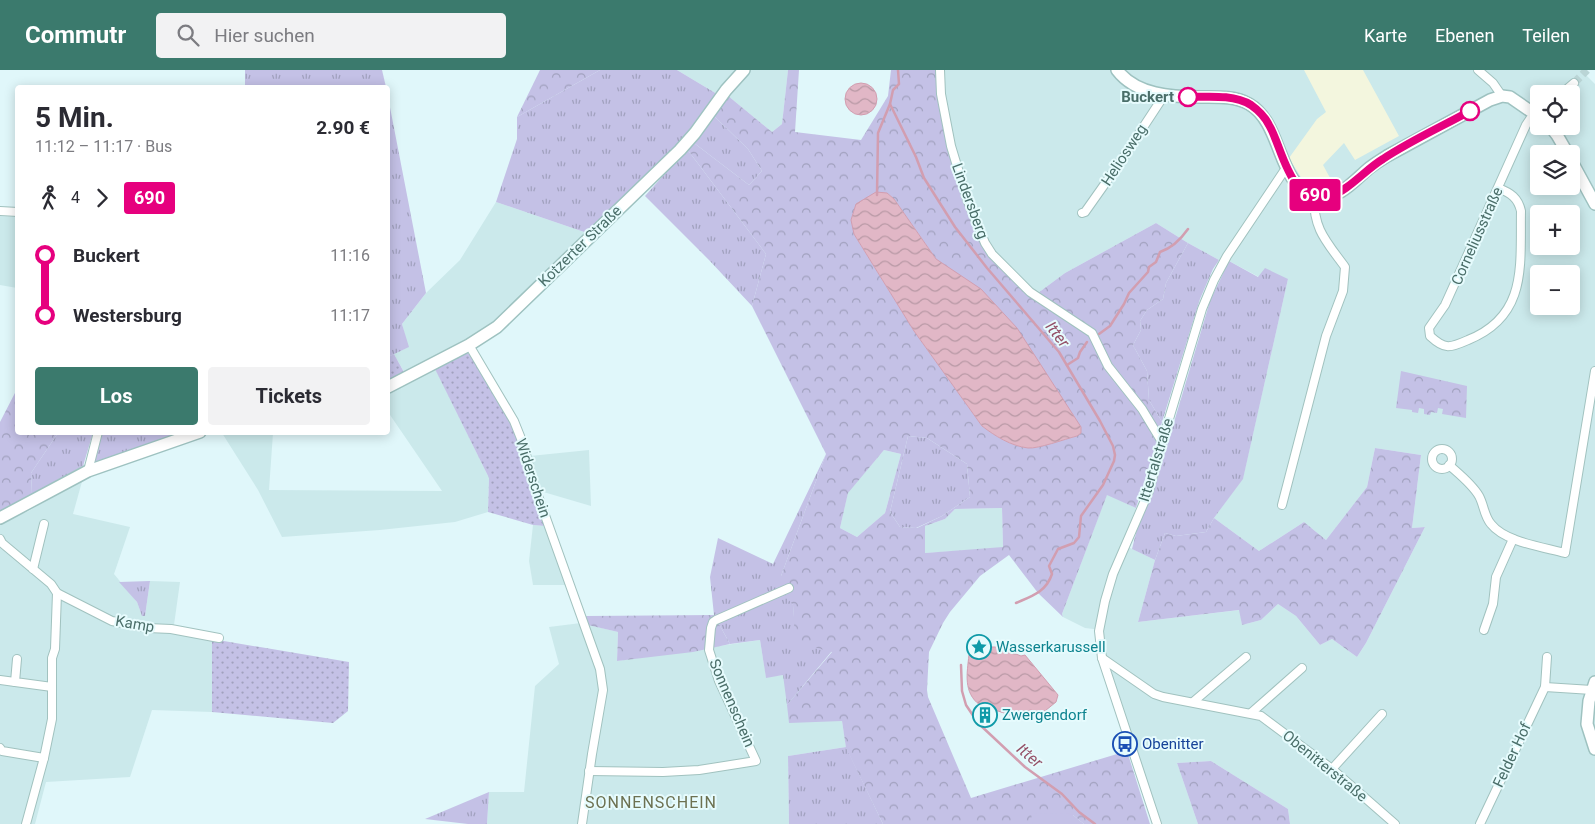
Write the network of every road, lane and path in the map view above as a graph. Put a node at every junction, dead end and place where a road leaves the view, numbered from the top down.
1 (744, 70) edge
2 (940, 70) edge
3 (1116, 70) edge
4 (1478, 70) edge
5 (1165, 94) junction
6 (1502, 96) junction
7 (1530, 109) edge
8 (1530, 121) edge
9 (1286, 168) junction
10 (1580, 176) edge
11 (1498, 188) junction
12 (1314, 195) junction
13 (1595, 204) edge
14 (0, 211) edge
15 (15, 212) edge
16 (1082, 213) dead end
17 (469, 346) junction
18 (1595, 372) edge
19 (390, 386) edge
20 (97, 435) edge
21 (191, 435) edge
22 (1162, 442) junction
23 (1449, 465) dead end
24 (88, 471) junction
25 (1282, 505) dead end
26 (0, 518) edge
27 (44, 524) dead end
28 (0, 539) edge
29 (1513, 539) junction
30 (33, 569) junction
31 (789, 588) dead end
32 (57, 593) junction
33 (1484, 630) dead end
34 (219, 638) dead end
35 (1246, 657) dead end
36 (1547, 657) dead end
37 (17, 658) dead end
38 (1102, 658) junction
39 (1302, 668) dead end
40 (0, 680) edge
41 (15, 682) junction
42 (52, 686) junction
43 (1594, 686) edge
44 (1545, 687) junction
45 (1193, 702) junction
46 (1251, 713) junction
47 (1382, 714) dead end
48 (0, 748) edge
49 (1595, 749) edge
50 (44, 758) junction
51 (1332, 769) junction
52 (589, 771) junction
53 (26, 824) edge
54 (582, 824) edge
55 (1157, 824) edge
56 (1395, 824) edge
57 (1480, 824) edge

1 - 17 street, Kotzerter Straße
2 - 22 street, Lindersberg
3 - 5 street
4 - 6 street
5 - 9 street
5 - 16 street, Heliosweg
6 - 7 street
6 - 12 street
8 - 11 street, Corneliusstraße
9 - 12 street
9 - 22 street, Ittertalstraße
10 - 13 street
11 - 11 street, Corneliusstraße
12 - 25 street
14 - 15 street
17 - 19 street, Kotzerter Straße
17 - 52 street, Widerschein
18 - 29 street
20 - 24 street
21 - 24 street
22 - 38 street, Ittertalstraße
23 - 29 street
24 - 26 street
27 - 30 street
28 - 30 street, Kamp
29 - 33 street
30 - 32 street, Kamp
31 - 52 street, Sonnenschein
32 - 34 street, Kamp
32 - 42 street
35 - 45 street
36 - 44 street, Felder Hof
37 - 41 street
38 - 45 street, Obenitterstraße
38 - 55 street, Ittertalstraße
39 - 46 street
40 - 41 street
41 - 42 street
42 - 50 street
43 - 44 street
43 - 49 street
44 - 57 street, Felder Hof
45 - 46 street, Obenitterstraße
46 - 51 street, Obenitterstraße
47 - 51 street
48 - 50 street
50 - 53 street
51 - 56 street, Obenitterstraße
52 - 54 street

